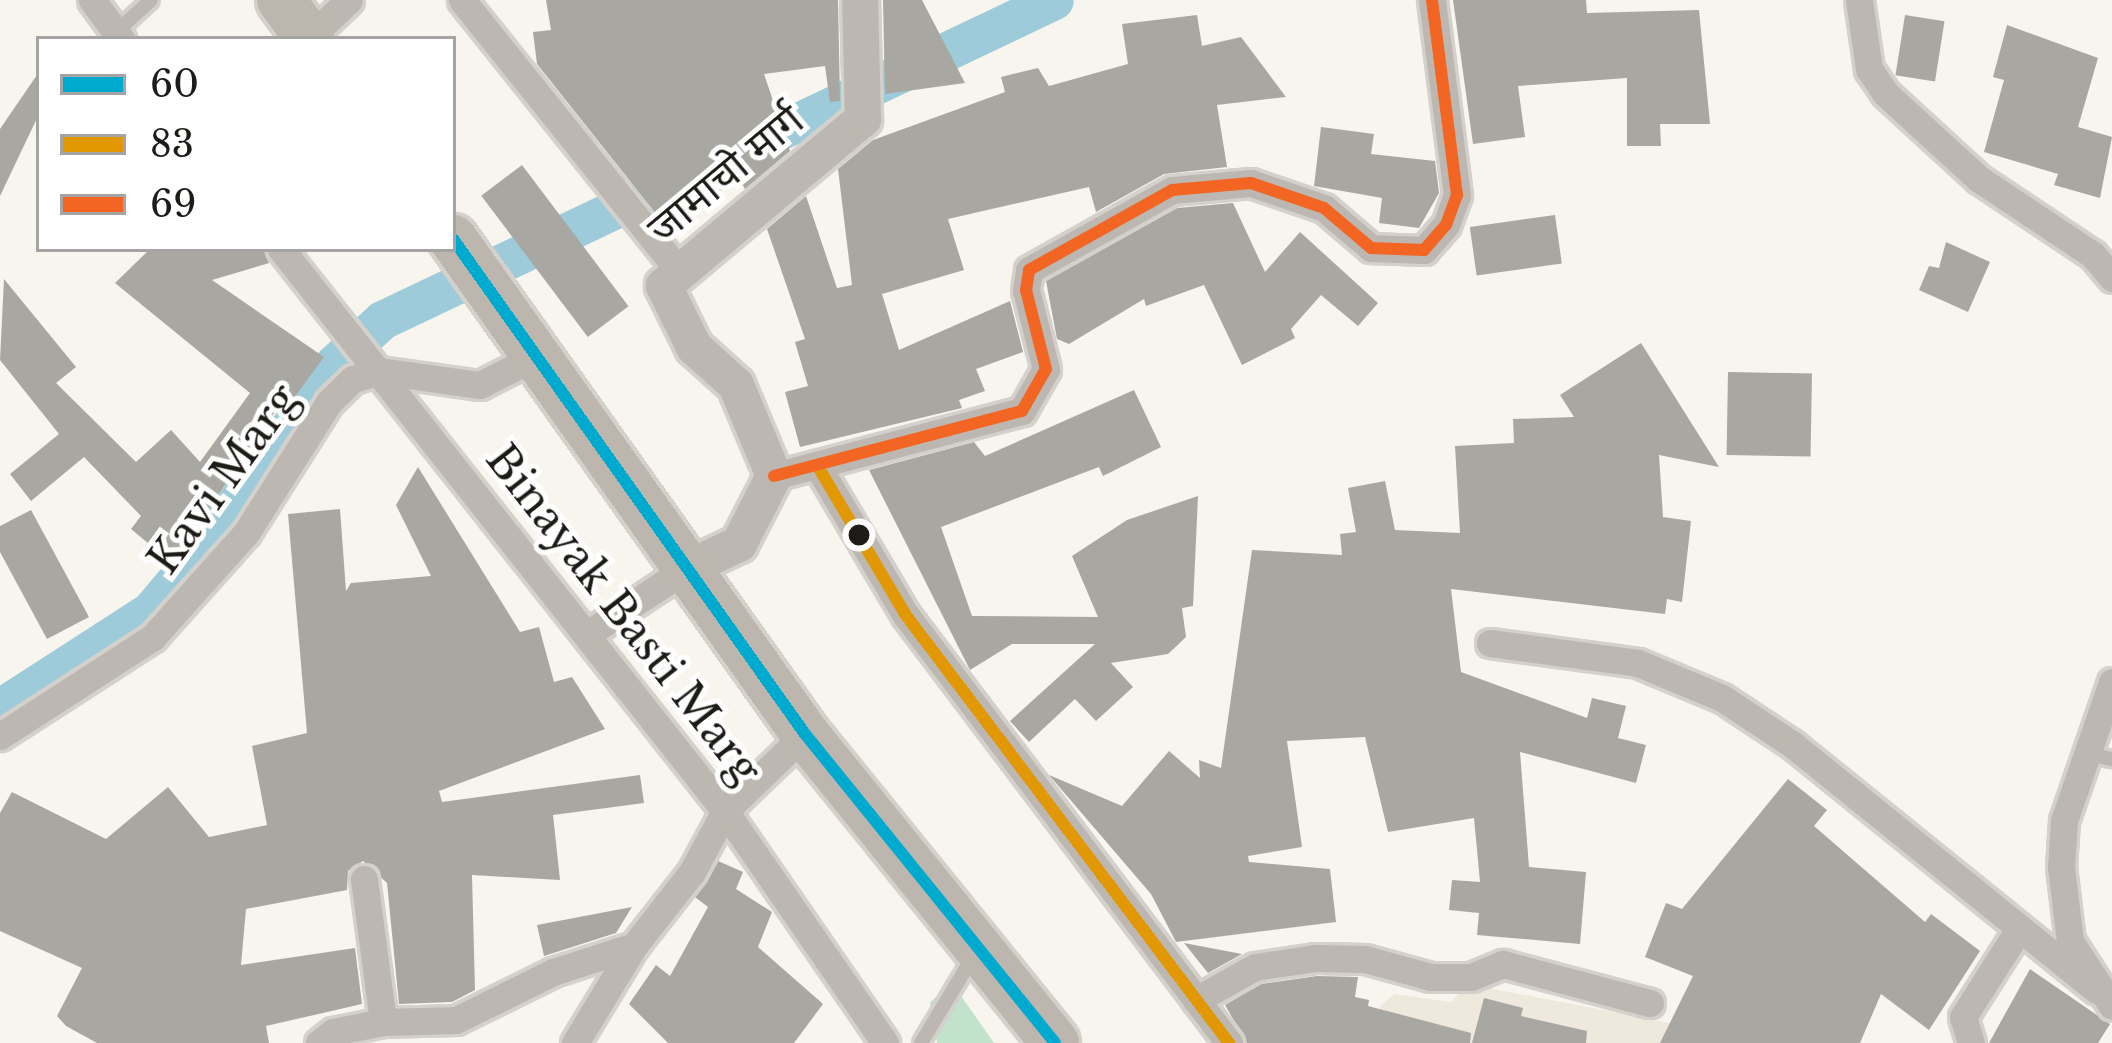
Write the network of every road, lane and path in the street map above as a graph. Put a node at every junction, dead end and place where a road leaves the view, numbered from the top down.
1 (92, 0) edge
2 (151, 0) edge
3 (281, 0) edge
4 (349, 0) edge
5 (462, 0) edge
6 (860, 0) edge
7 (1432, 0) edge
8 (1859, 0) edge
9 (118, 36) edge
10 (307, 36) edge
11 (312, 36) edge
12 (456, 243) edge
13 (284, 252) edge
14 (676, 268) junction
15 (2112, 278) edge
16 (537, 356) junction
17 (380, 371) junction
18 (817, 465) junction
19 (774, 476) junction
20 (686, 569) junction
21 (590, 634) junction
22 (1490, 643) dead end
23 (2112, 682) edge
24 (805, 734) junction
25 (0, 736) edge
26 (2098, 756) edge
27 (725, 811) junction
28 (364, 879) dead end
29 (2019, 929) junction
30 (981, 943) junction
31 (634, 946) junction
32 (2104, 998) edge
33 (1196, 1000) junction
34 (1650, 1003) dead end
35 (383, 1022) junction
36 (319, 1043) edge
37 (575, 1043) edge
38 (885, 1043) edge
39 (921, 1043) edge
40 (1055, 1043) edge
41 (1228, 1043) edge
42 (1971, 1043) edge

1 - 9 street
2 - 9 lane
3 - 10 highway
4 - 11 street
5 - 14 street
6 - 14 street, जामाचो मार्ग
7 - 18 street
8 - 15 street
12 - 16 highway
13 - 17 street, Binayak Basti Marg
14 - 19 street, जामाचो मार्ग
16 - 17 street
16 - 20 highway
17 - 21 street, Binayak Basti Marg
17 - 25 street, Kavi Marg
18 - 19 street
18 - 33 street
19 - 20 street
20 - 21 street
20 - 24 highway
21 - 27 street, Binayak Basti Marg
22 - 29 street
23 - 26 street
24 - 27 street
24 - 30 highway
26 - 32 street
27 - 31 street
27 - 38 street, Binayak Basti Marg
28 - 35 street
29 - 32 street
29 - 42 street
30 - 39 lane
30 - 40 highway
31 - 35 street
31 - 37 street
33 - 34 street
33 - 41 street
35 - 36 street

